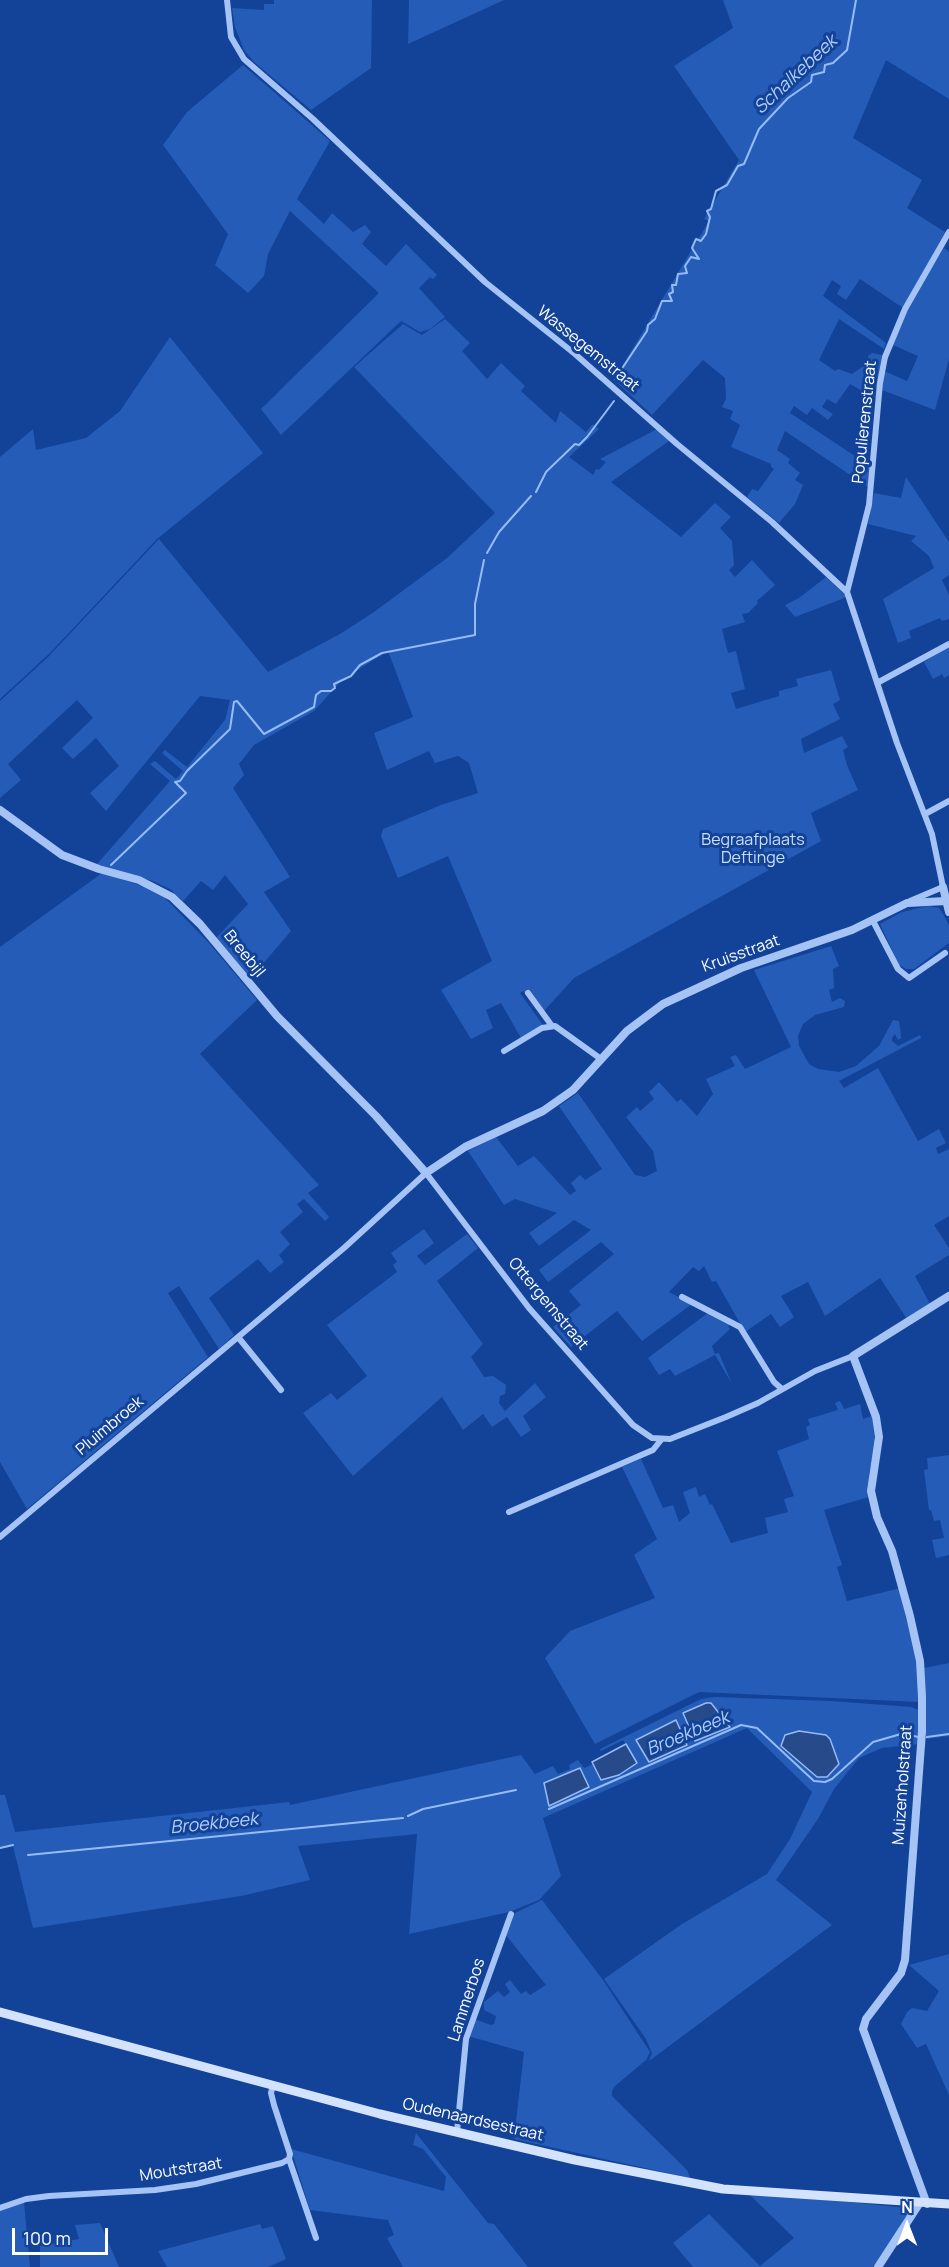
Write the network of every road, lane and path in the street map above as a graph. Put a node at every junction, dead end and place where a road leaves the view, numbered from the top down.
1 (227, 0) edge
2 (949, 232) edge
3 (848, 592) junction
4 (949, 644) edge
5 (877, 683) junction
6 (949, 801) edge
7 (0, 810) edge
8 (925, 814) junction
9 (944, 887) junction
10 (907, 903) junction
11 (948, 907) edge
12 (873, 921) junction
13 (945, 953) dead end
14 (528, 993) dead end
15 (552, 1026) junction
16 (504, 1051) dead end
17 (602, 1059) junction
18 (426, 1173) junction
19 (949, 1296) edge
20 (682, 1297) dead end
21 (238, 1336) junction
22 (853, 1356) junction
23 (782, 1389) junction
24 (281, 1390) dead end
25 (661, 1440) junction
26 (508, 1512) dead end
27 (0, 1537) edge
28 (511, 1914) dead end
29 (0, 2012) edge
30 (273, 2085) junction
31 (458, 2132) junction
32 (289, 2159) junction
33 (923, 2204) junction
34 (949, 2204) edge
35 (0, 2208) edge
36 (316, 2238) dead end
37 (878, 2267) edge

1 - 3 street, Wassegemstraat
2 - 3 street, Populierenstraat
3 - 5 street, Wassegemstraat
4 - 5 street
5 - 8 street, Wassegemstraat
6 - 8 street
7 - 18 street, Breebijl
8 - 9 street, Wassegemstraat
9 - 10 street, Kruisstraat
9 - 11 street
10 - 11 street, Kruisstraat
10 - 12 street, Kruisstraat
12 - 13 street
12 - 17 street, Kruisstraat
14 - 15 street
15 - 16 street
15 - 17 street
17 - 18 street, Kruisstraat
18 - 21 street, Pluimbroek
18 - 25 street, Ottergemstraat
19 - 22 street
20 - 23 street
21 - 24 street
21 - 27 street, Pluimbroek
22 - 23 street
22 - 33 street, Muizenholstraat
23 - 25 street
25 - 26 street
28 - 31 street, Lammerbos
29 - 30 main road, Oudenaardsestraat
30 - 31 main road, Oudenaardsestraat
30 - 32 street
31 - 33 main road, Oudenaardsestraat
32 - 35 street, Moutstraat
32 - 36 street
33 - 34 main road, Oudenaardsestraat
33 - 37 street

